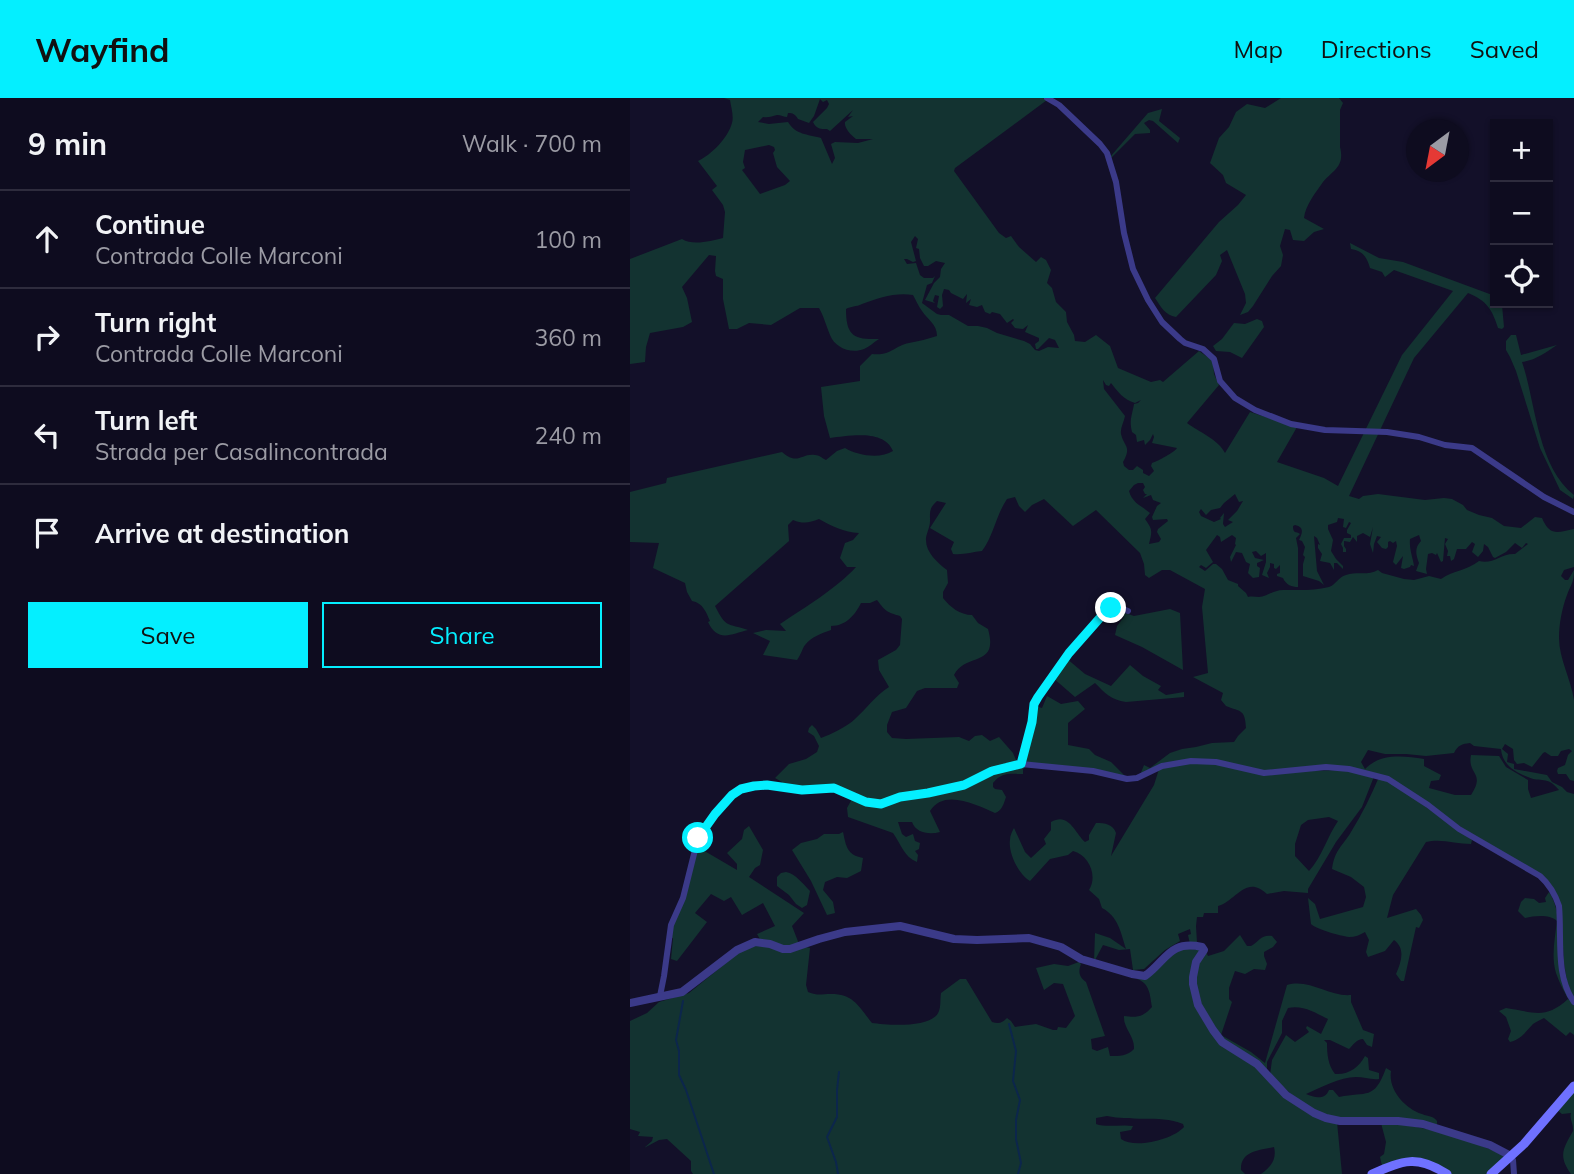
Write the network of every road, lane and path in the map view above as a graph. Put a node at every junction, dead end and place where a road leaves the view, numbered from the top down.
1 (1047, 98) edge
2 (1574, 512) edge
3 (1128, 611) dead end
4 (1021, 764) junction
5 (660, 996) junction
6 (1574, 1002) edge
7 (630, 1003) edge
8 (1574, 1086) edge
9 (1511, 1156) junction
10 (1372, 1174) edge
11 (1447, 1174) edge
12 (1491, 1174) edge
13 (1514, 1174) edge

1 - 2 street
3 - 4 street
4 - 5 street
4 - 6 street
5 - 7 street
5 - 9 street
8 - 9 main road
9 - 12 main road
9 - 13 street
10 - 11 main road

